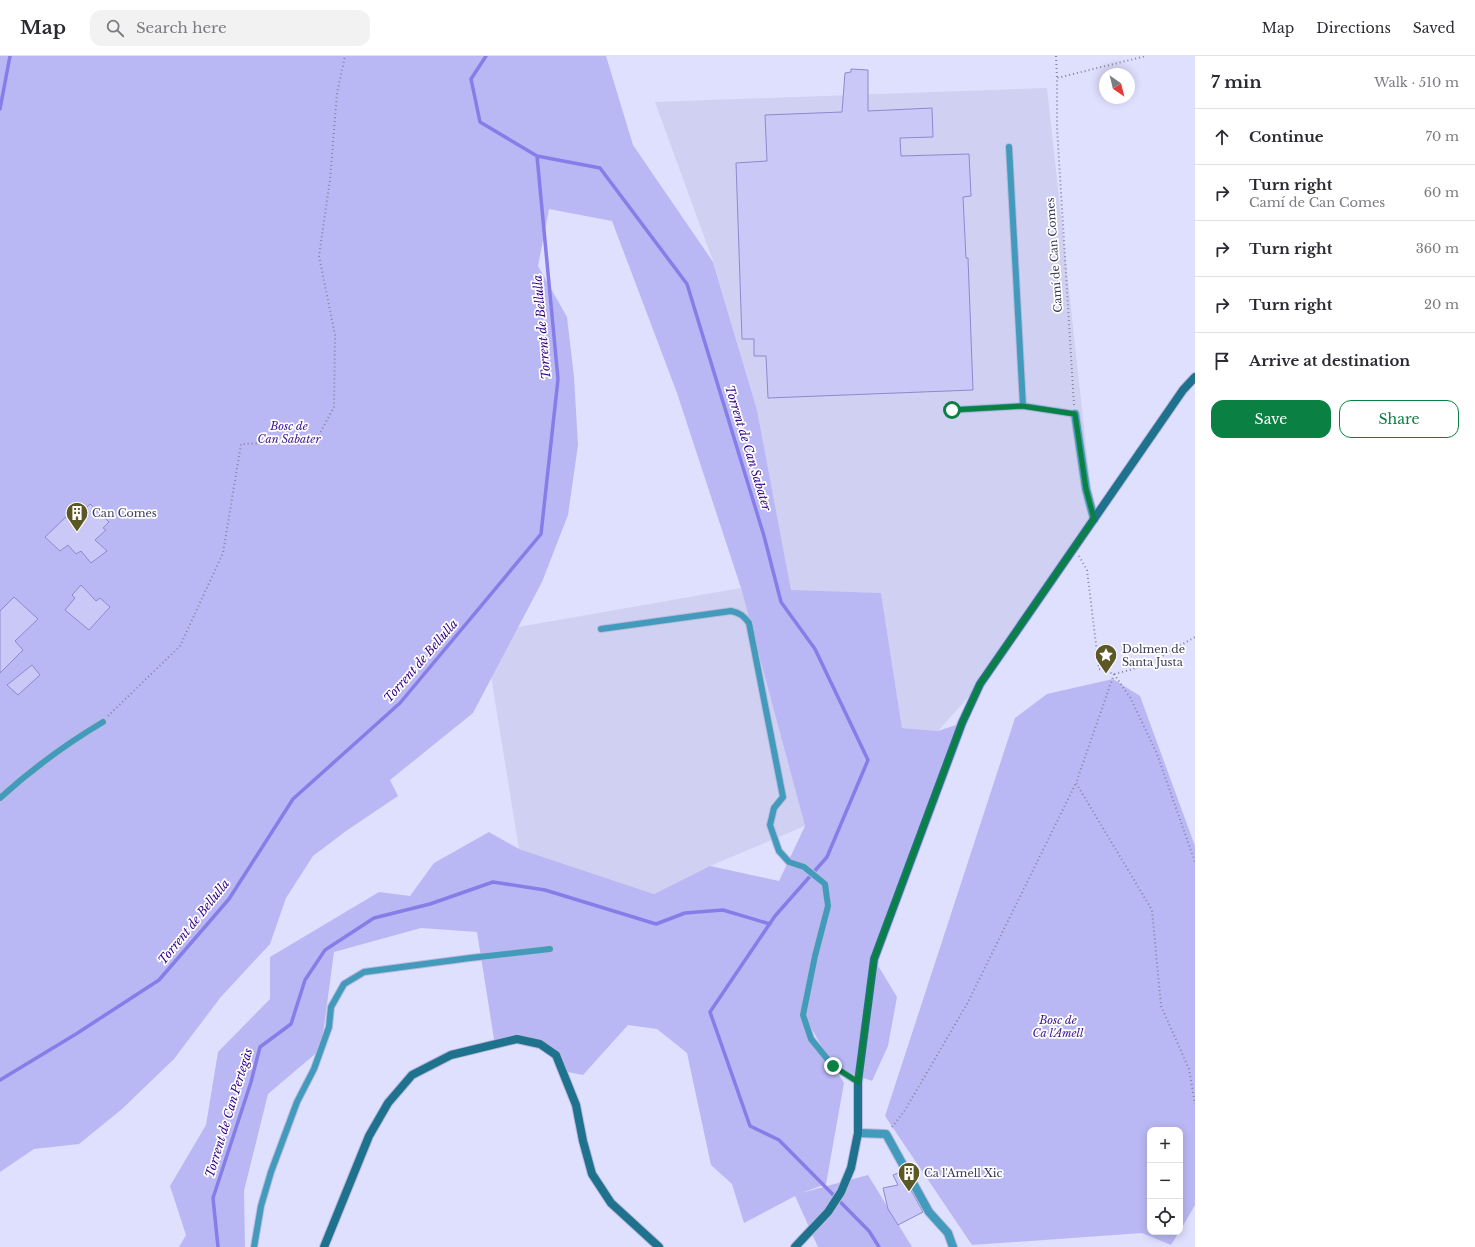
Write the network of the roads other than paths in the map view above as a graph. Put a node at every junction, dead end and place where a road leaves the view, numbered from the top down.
1 (1009, 147) dead end
2 (1195, 377) edge
3 (1022, 406) junction
4 (952, 410) dead end
5 (1075, 414) joint
6 (1094, 519) junction
7 (601, 629) dead end
8 (103, 722) road end
9 (0, 798) edge
10 (550, 949) dead end
11 (858, 1082) junction
12 (858, 1133) junction
13 (254, 1247) edge
14 (324, 1247) edge
15 (659, 1247) edge
16 (795, 1247) edge
17 (953, 1247) edge

1 - 3 lane
2 - 6 main road
3 - 4 lane
3 - 5 lane
5 - 6 street
6 - 11 main road
7 - 11 lane
8 - 9 lane
10 - 13 lane
11 - 12 main road
12 - 16 main road
12 - 17 street
14 - 15 main road

